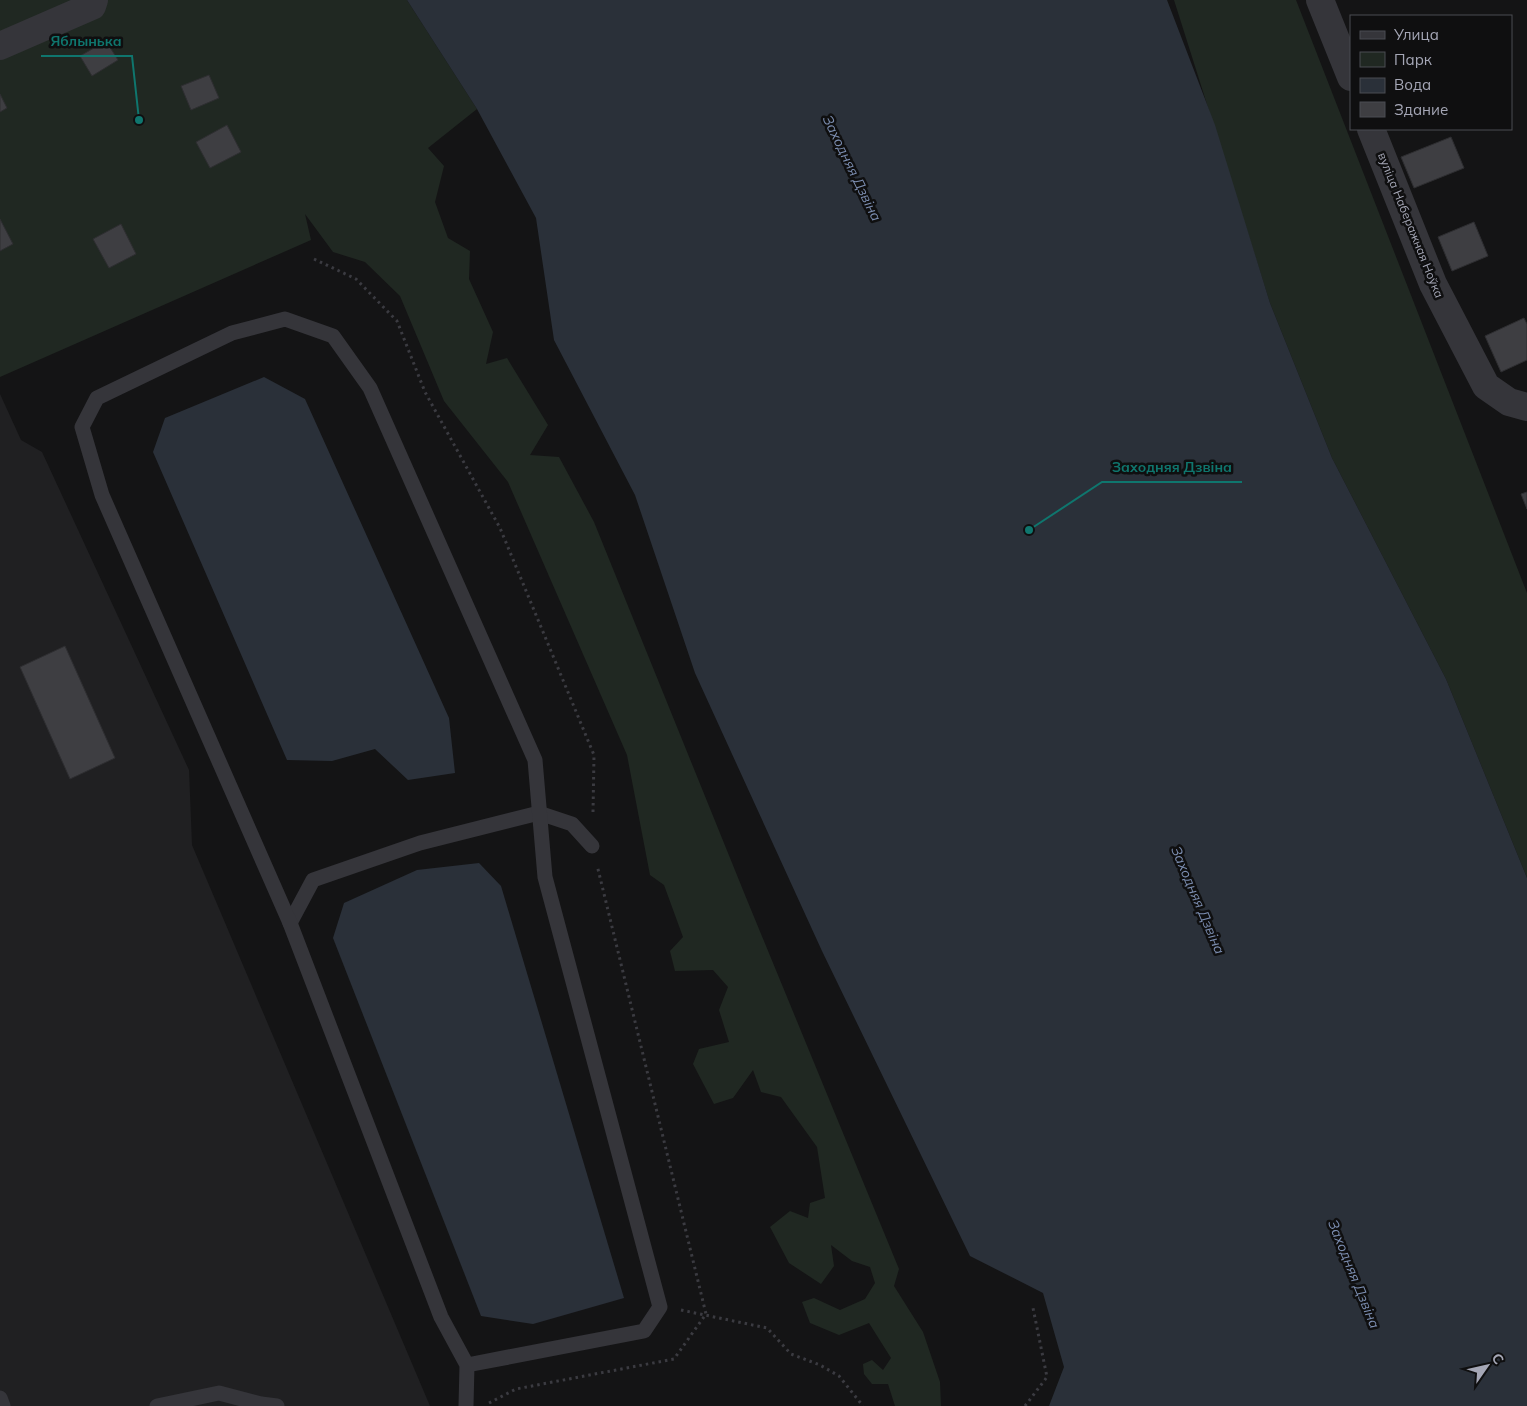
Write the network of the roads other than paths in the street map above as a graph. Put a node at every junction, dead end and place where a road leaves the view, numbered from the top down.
1 (94, 0) edge
2 (1320, 0) edge
3 (0, 46) edge
4 (1350, 75) edge
5 (1372, 130) edge
6 (1527, 407) edge
7 (539, 813) junction
8 (592, 846) road end
9 (290, 923) junction
10 (467, 1365) junction
11 (0, 1398) edge
12 (261, 1405) edge
13 (3, 1406) edge
14 (157, 1406) edge
15 (277, 1406) edge
16 (466, 1406) edge

1 - 3 street
2 - 4 street
5 - 6 street, вуліца Наберажная Ноўка
7 - 8 lane
7 - 9 lane
7 - 9 lane
7 - 10 lane
9 - 10 lane
10 - 16 lane
11 - 13 lane
12 - 14 lane
12 - 15 lane

